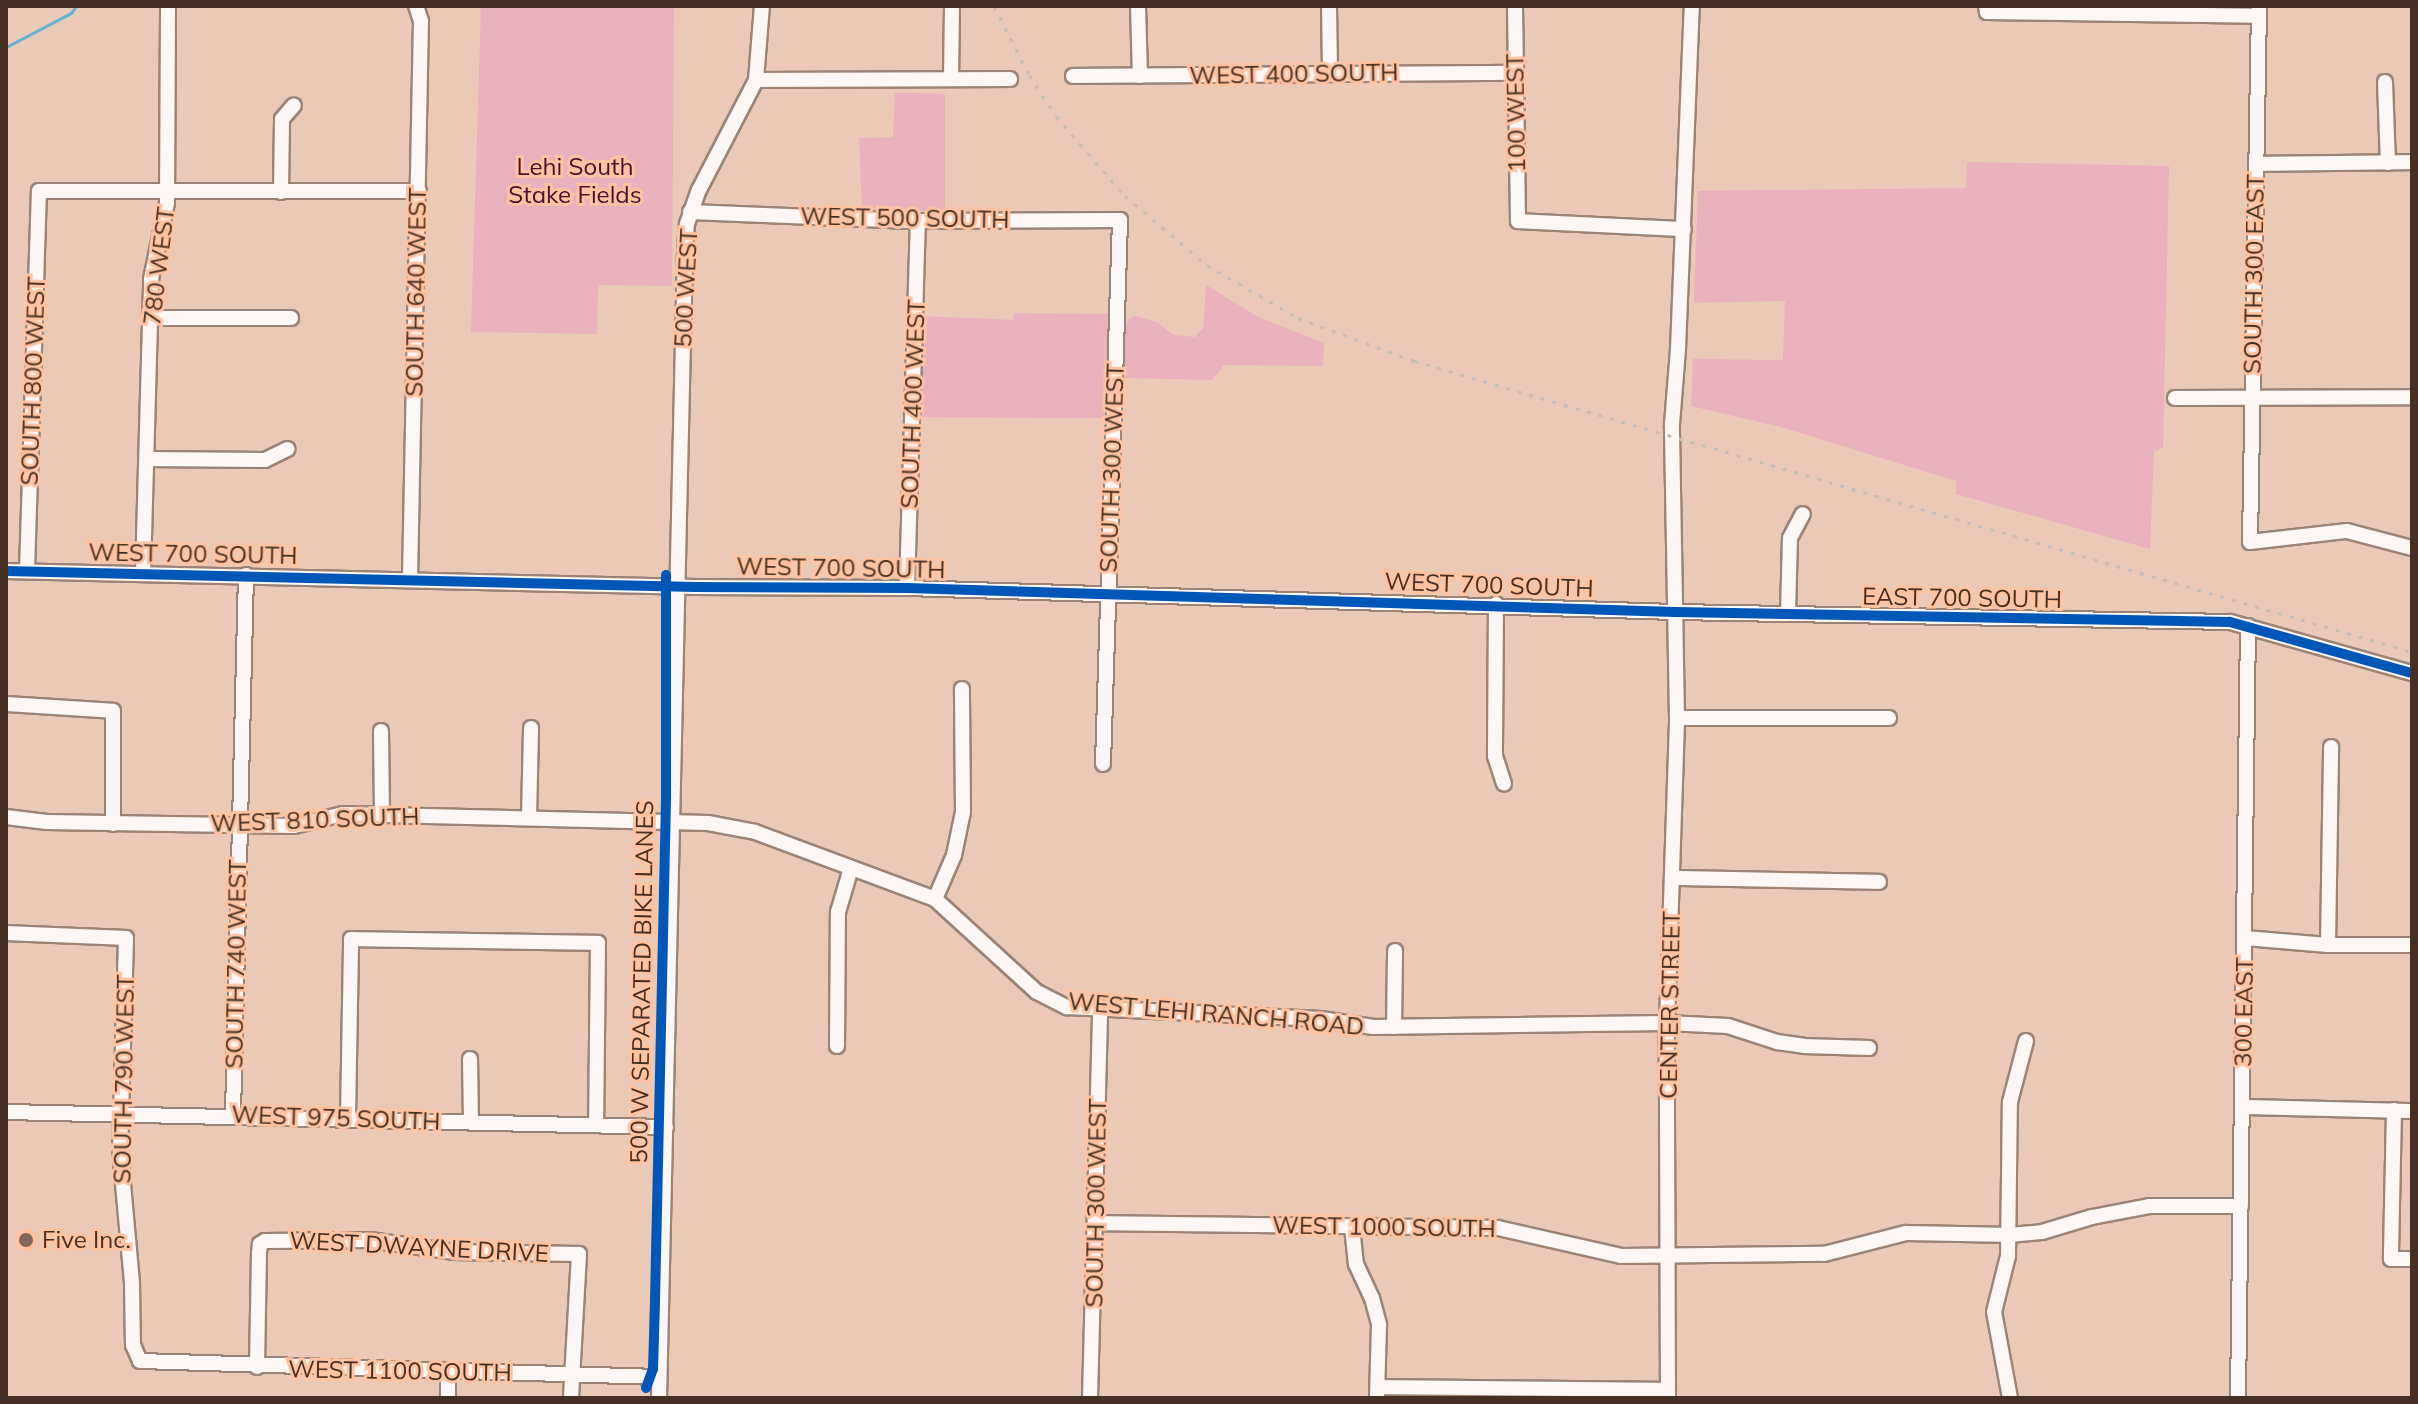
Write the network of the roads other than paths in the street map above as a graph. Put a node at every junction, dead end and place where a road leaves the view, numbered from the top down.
1 (168, 6) edge
2 (416, 6) edge
3 (762, 6) edge
4 (952, 6) edge
5 (1138, 6) edge
6 (1329, 6) edge
7 (1515, 6) edge
8 (1692, 6) edge
9 (1986, 6) edge
10 (2258, 11) edge
11 (1330, 72) junction
12 (1514, 73) junction
13 (1073, 76) dead end
14 (1140, 76) junction
15 (951, 79) junction
16 (1010, 79) dead end
17 (756, 80) junction
18 (2385, 82) dead end
19 (294, 105) dead end
20 (2412, 162) edge
21 (2388, 163) junction
22 (2256, 164) junction
23 (419, 191) junction
24 (167, 192) junction
25 (281, 192) junction
26 (690, 212) junction
27 (1120, 220) joint
28 (918, 221) junction
29 (1684, 229) junction
30 (150, 318) junction
31 (291, 318) dead end
32 (2412, 397) edge
33 (2175, 398) dead end
34 (2252, 398) junction
35 (288, 449) dead end
36 (147, 459) junction
37 (1803, 514) dead end
38 (2412, 548) edge
39 (6, 571) edge
40 (27, 571) junction
41 (143, 573) junction
42 (246, 575) junction
43 (410, 578) junction
44 (676, 586) junction
45 (907, 588) junction
46 (1108, 593) junction
47 (1496, 604) junction
48 (1675, 612) junction
49 (1788, 614) junction
50 (2248, 626) junction
51 (2412, 673) edge
52 (962, 689) dead end
53 (6, 704) edge
54 (1677, 718) junction
55 (1889, 718) dead end
56 (531, 728) dead end
57 (381, 731) dead end
58 (2331, 747) dead end
59 (1103, 764) dead end
60 (1504, 784) dead end
61 (382, 815) junction
62 (6, 817) edge
63 (529, 818) junction
64 (672, 820) junction
65 (113, 824) junction
66 (239, 825) junction
67 (851, 868) junction
68 (1674, 878) junction
69 (1879, 882) dead end
70 (935, 899) junction
71 (6, 933) edge
72 (2245, 938) junction
73 (2328, 945) junction
74 (2412, 945) edge
75 (1395, 951) dead end
76 (1100, 1008) junction
77 (1667, 1023) junction
78 (1394, 1027) junction
79 (2026, 1041) dead end
80 (837, 1046) dead end
81 (1869, 1048) dead end
82 (470, 1059) dead end
83 (2243, 1107) junction
84 (2394, 1110) junction
85 (2412, 1111) edge
86 (6, 1112) edge
87 (121, 1113) junction
88 (233, 1114) junction
89 (348, 1118) junction
90 (471, 1121) junction
91 (596, 1125) junction
92 (666, 1127) junction
93 (2241, 1206) junction
94 (1095, 1223) junction
95 (1352, 1227) junction
96 (2009, 1235) junction
97 (1669, 1256) junction
98 (2412, 1259) edge
99 (140, 1361) joint
100 (257, 1367) junction
101 (448, 1372) junction
102 (571, 1375) junction
103 (659, 1377) junction
104 (1378, 1392) edge
105 (1668, 1394) edge
106 (448, 1398) edge
107 (571, 1398) edge
108 (659, 1398) edge
109 (1090, 1398) edge
110 (2010, 1398) edge
111 (2238, 1398) edge

1 - 24 street, 780 WEST
2 - 23 street, SOUTH 640 WEST
3 - 17 street, 500 WEST
4 - 15 street
5 - 14 street
6 - 11 street
7 - 12 street, 100 WEST
8 - 29 street
9 - 10 street
10 - 22 street, SOUTH 300 EAST
11 - 12 street, WEST 400 SOUTH
11 - 14 street, WEST 400 SOUTH
12 - 29 street, 100 WEST
13 - 14 street, WEST 400 SOUTH
15 - 16 street
15 - 17 street
17 - 26 street, 500 WEST
18 - 21 street
19 - 25 street
20 - 21 street
21 - 22 street
22 - 34 street, SOUTH 300 EAST
23 - 25 street
23 - 43 street, SOUTH 640 WEST
24 - 25 street
24 - 30 street, 780 WEST
24 - 40 street, SOUTH 800 WEST
26 - 28 street, WEST 500 SOUTH
26 - 44 street, 500 WEST
27 - 28 street, WEST 500 SOUTH
27 - 46 street, SOUTH 300 WEST
28 - 45 street, SOUTH 400 WEST
29 - 48 street, CENTER STREET
30 - 31 street
30 - 36 street, 780 WEST
32 - 34 street
33 - 34 street
34 - 38 street, SOUTH 300 EAST
35 - 36 street
36 - 41 street, 780 WEST
37 - 49 street
39 - 40 street, WEST 700 SOUTH
40 - 41 street, WEST 700 SOUTH
41 - 42 street, WEST 700 SOUTH
42 - 43 street, WEST 700 SOUTH
42 - 66 street, SOUTH 740 WEST
43 - 44 street, WEST 700 SOUTH
44 - 45 street, WEST 700 SOUTH
44 - 64 street, 500 WEST
45 - 46 street, WEST 700 SOUTH
46 - 47 street, WEST 700 SOUTH
46 - 59 street, SOUTH 300 WEST
47 - 48 street, WEST 700 SOUTH
47 - 60 street
48 - 49 street, EAST 700 SOUTH
48 - 54 street, CENTER STREET
49 - 50 street, EAST 700 SOUTH
50 - 51 street, EAST 700 SOUTH
50 - 72 street, 300 EAST
52 - 70 street
53 - 65 street
54 - 55 street
54 - 68 street, CENTER STREET
56 - 63 street
57 - 61 street
58 - 73 street
61 - 63 street, WEST 810 SOUTH
61 - 66 street, WEST 810 SOUTH
62 - 65 street, WEST 810 SOUTH
63 - 64 street, WEST 810 SOUTH
64 - 67 street, WEST LEHI RANCH ROAD
64 - 92 street
65 - 66 street, WEST 810 SOUTH
66 - 88 street, SOUTH 740 WEST
67 - 70 street, WEST LEHI RANCH ROAD
67 - 80 street
68 - 69 street
68 - 77 street, CENTER STREET
70 - 76 street, WEST LEHI RANCH ROAD
71 - 87 street, SOUTH 790 WEST
72 - 73 street
72 - 83 street, 300 EAST
73 - 74 street
75 - 78 street
76 - 78 street, WEST LEHI RANCH ROAD
76 - 94 street, SOUTH 300 WEST
77 - 78 street, WEST LEHI RANCH ROAD
77 - 81 street, WEST LEHI RANCH ROAD
77 - 97 street, CENTER STREET
79 - 96 street
82 - 90 street
83 - 84 street
83 - 93 street, 300 EAST
84 - 85 street
84 - 98 street
86 - 87 street, WEST 975 SOUTH
87 - 88 street, WEST 975 SOUTH
87 - 99 street, SOUTH 790 WEST
88 - 89 street, WEST 975 SOUTH
89 - 90 street, WEST 975 SOUTH
89 - 91 street
90 - 91 street, WEST 975 SOUTH
91 - 92 street, WEST 975 SOUTH
92 - 103 street
93 - 96 street, WEST 1000 SOUTH
93 - 111 street, 300 EAST
94 - 95 street, WEST 1000 SOUTH
94 - 109 street, SOUTH 300 WEST
95 - 97 street, WEST 1000 SOUTH
95 - 104 street
96 - 97 street, WEST 1000 SOUTH
96 - 110 street
97 - 105 street, CENTER STREET
99 - 100 street, WEST 1100 SOUTH
100 - 101 street, WEST 1100 SOUTH
100 - 102 street, WEST DWAYNE DRIVE
101 - 102 street, WEST 1100 SOUTH
101 - 106 street
102 - 103 street, WEST 1100 SOUTH
102 - 107 street
103 - 108 street
104 - 105 street

